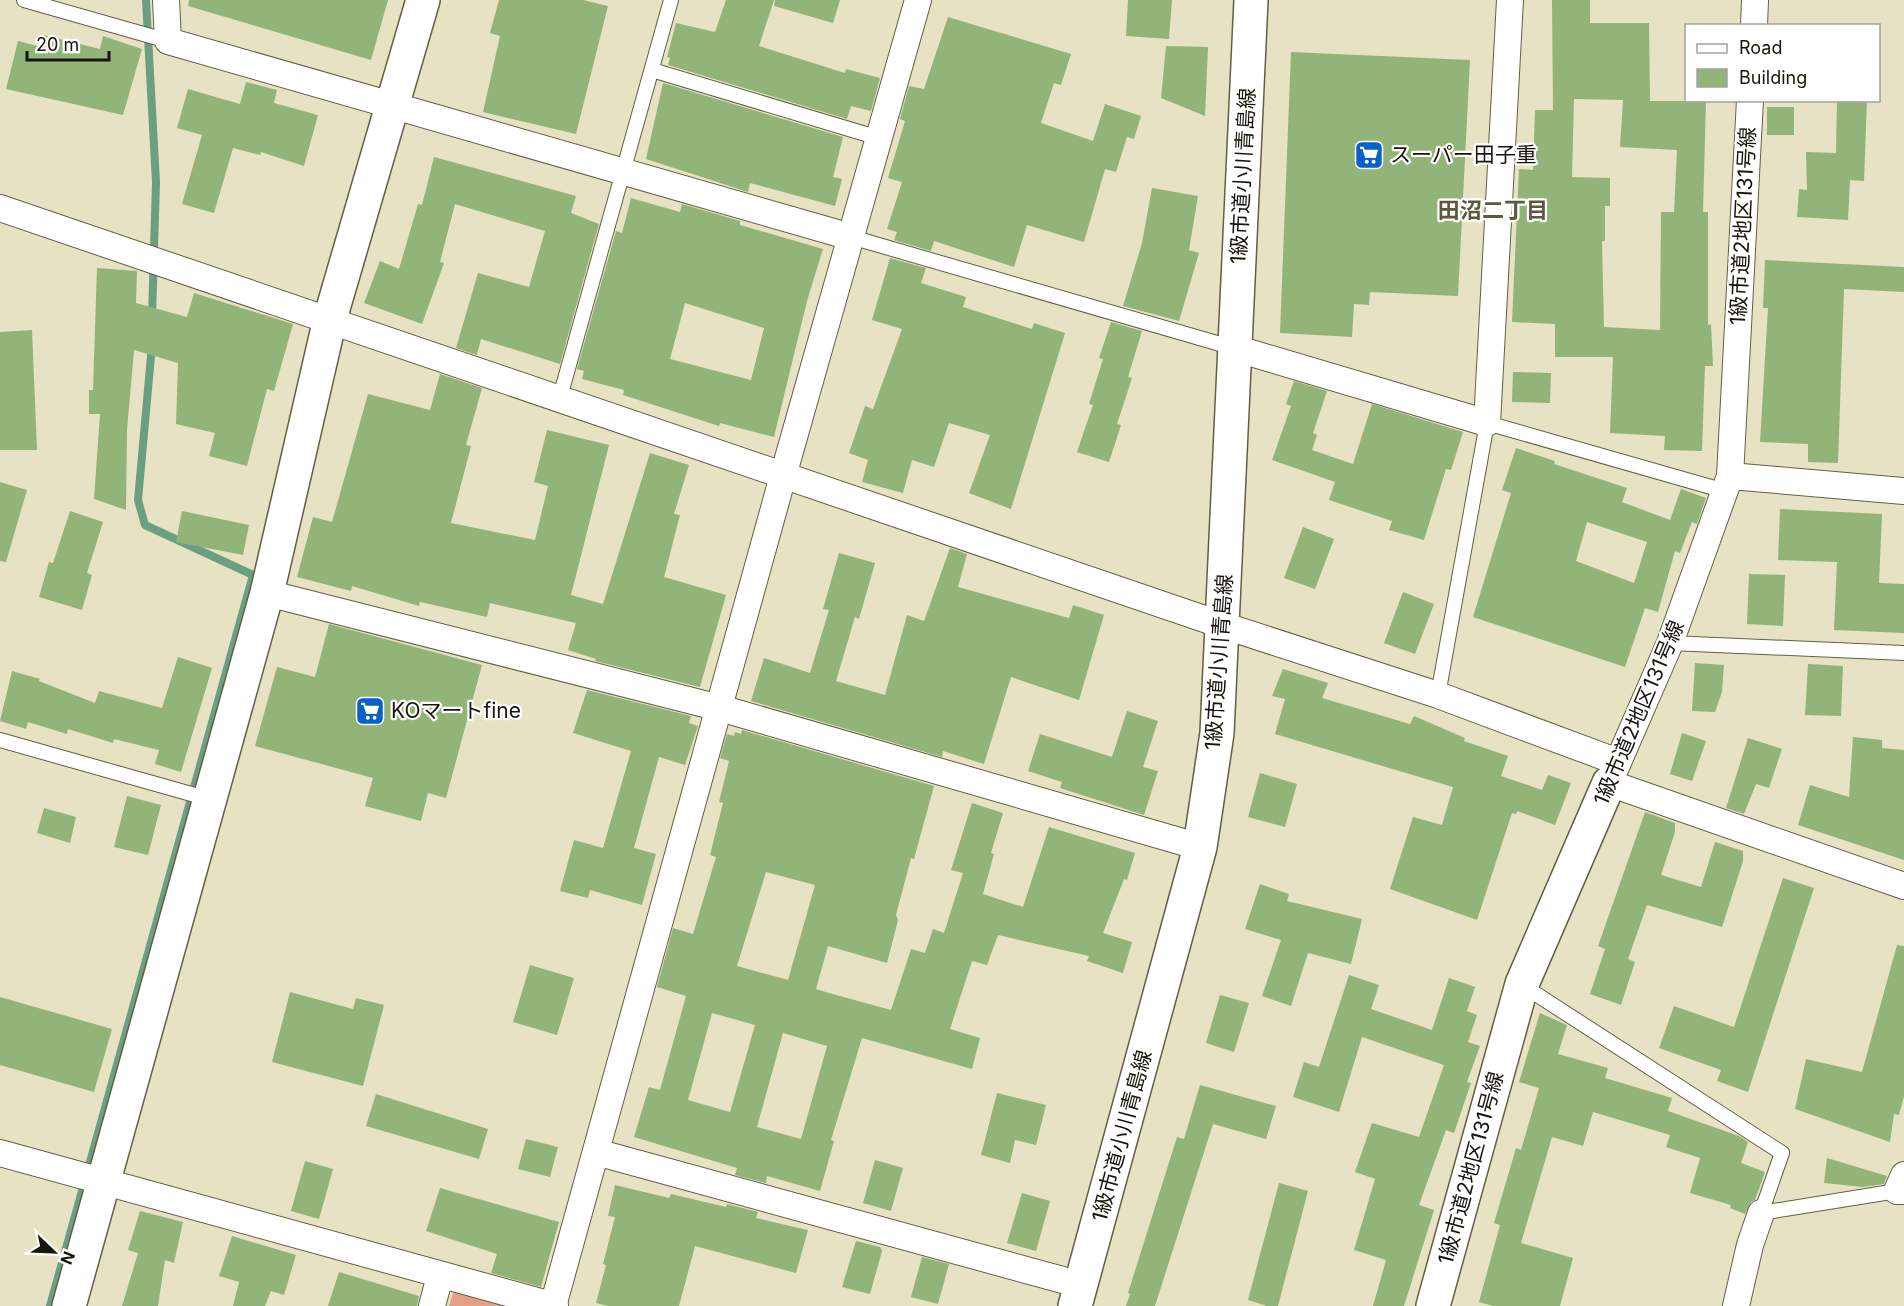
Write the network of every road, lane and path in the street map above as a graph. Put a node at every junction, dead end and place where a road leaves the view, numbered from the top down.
1 (24, 0) edge
2 (166, 0) edge
3 (423, 0) edge
4 (671, 0) edge
5 (918, 0) edge
6 (1251, 0) edge
7 (1510, 0) edge
8 (1755, 0) edge
9 (1754, 24) edge
10 (168, 41) junction
11 (651, 70) junction
12 (1750, 102) edge
13 (393, 106) junction
14 (879, 138) junction
15 (623, 171) junction
16 (0, 208) edge
17 (851, 237) junction
18 (330, 319) junction
19 (1234, 348) junction
20 (560, 397) junction
21 (1487, 423) junction
22 (783, 476) junction
23 (1727, 484) junction
24 (1904, 491) edge
25 (267, 593) junction
26 (1222, 625) junction
27 (1670, 643) junction
28 (1904, 653) edge
29 (1438, 695) junction
30 (720, 708) junction
31 (0, 740) edge
32 (1614, 772) junction
33 (209, 799) junction
34 (1200, 847) junction
35 (1904, 886) edge
36 (1522, 984) junction
37 (596, 1152) junction
38 (0, 1154) edge
39 (104, 1182) junction
40 (1902, 1186) edge
41 (1761, 1213) junction
42 (441, 1276) junction
43 (1078, 1295) edge
44 (69, 1306) edge
45 (432, 1306) edge
46 (554, 1306) edge
47 (1433, 1306) edge
48 (1736, 1306) edge

1 - 10 lane
2 - 10 street
3 - 13 street
4 - 11 lane
5 - 14 street
6 - 19 street, 1級市道小川青島線
7 - 21 street
8 - 9 street
10 - 13 street
11 - 14 lane
11 - 15 lane
12 - 23 street, 1級市道2地区131号線
13 - 15 street
13 - 18 street
14 - 17 street
15 - 17 street
15 - 20 lane
16 - 18 street
17 - 19 lane
17 - 22 street
18 - 20 street
18 - 25 street
19 - 21 street
19 - 26 street, 1級市道小川青島線
20 - 22 street
21 - 23 lane
21 - 29 lane
22 - 26 street
22 - 30 street
23 - 24 street
23 - 27 street, 1級市道2地区131号線
25 - 30 street
25 - 33 street
26 - 29 street
26 - 34 street, 1級市道小川青島線
27 - 28 lane
27 - 32 street, 1級市道2地区131号線
29 - 32 street
30 - 34 street
30 - 37 street
31 - 33 lane
32 - 35 street
32 - 36 street, 1級市道2地区131号線
33 - 39 street
34 - 43 street, 1級市道小川青島線
36 - 41 lane
36 - 47 street, 1級市道2地区131号線
37 - 43 street
37 - 46 street
38 - 39 street
39 - 42 street
39 - 44 street
40 - 41 lane
41 - 48 street
42 - 45 street
42 - 46 street

